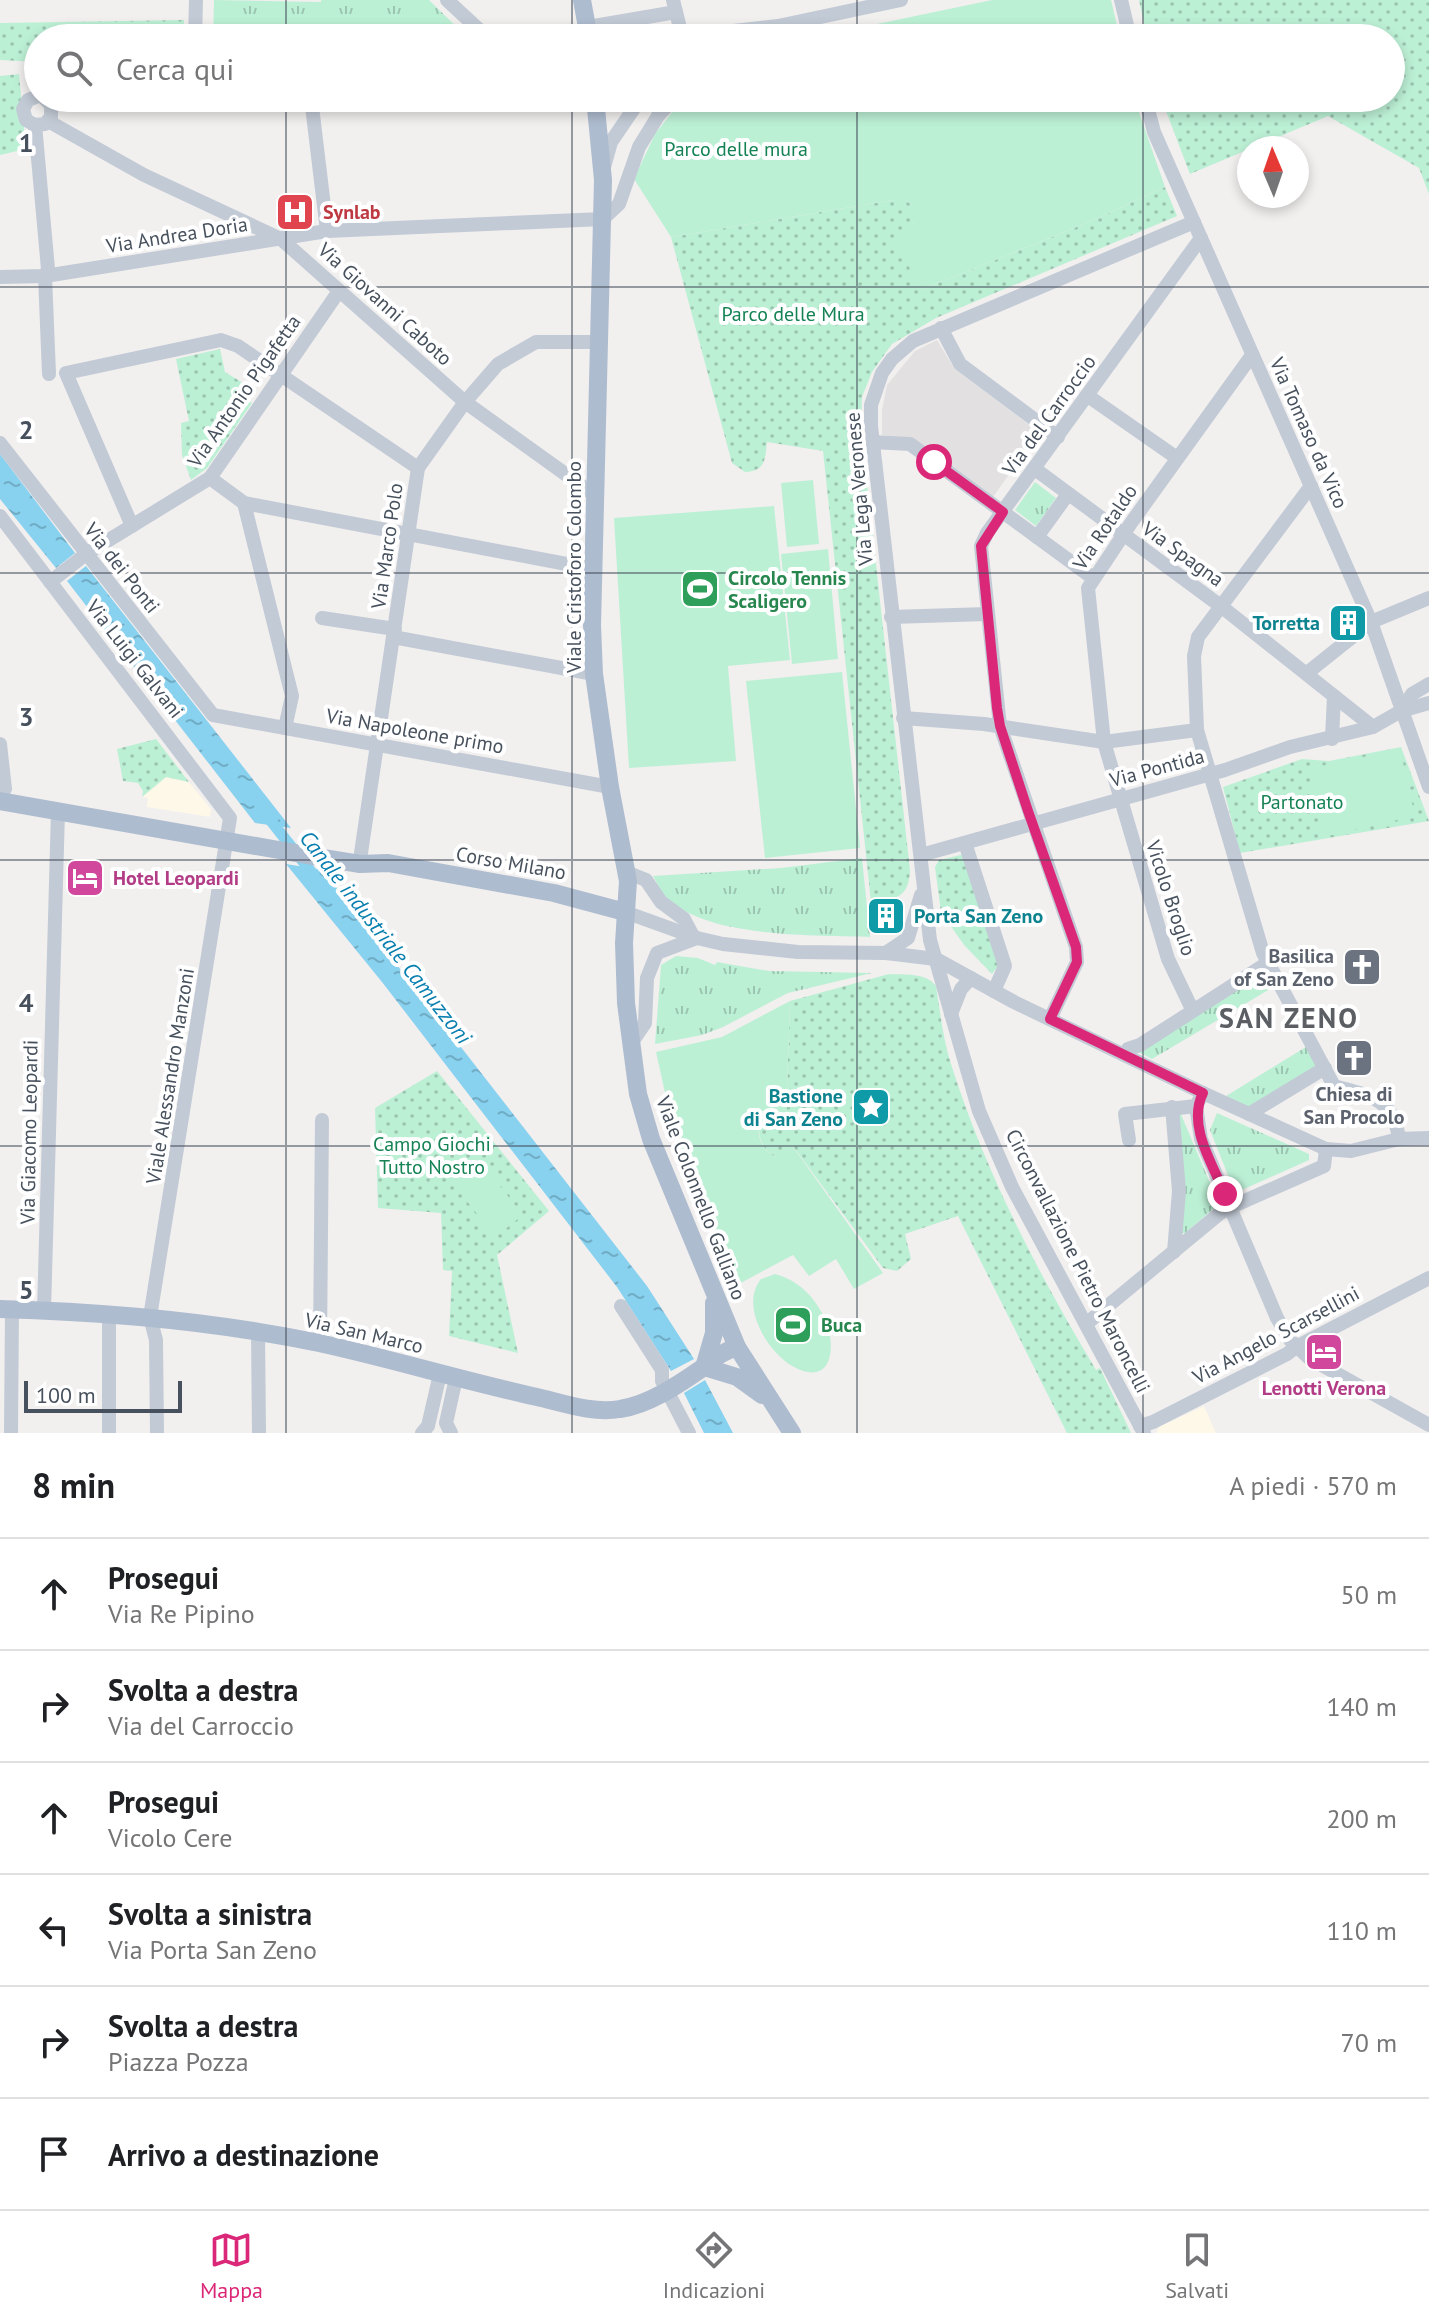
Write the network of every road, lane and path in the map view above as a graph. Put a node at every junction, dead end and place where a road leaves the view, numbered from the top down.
1 (196, 0) edge
2 (447, 0) edge
3 (582, 0) edge
4 (901, 0) edge
5 (1121, 0) edge
6 (675, 6) edge
7 (195, 24) edge
8 (473, 24) edge
9 (586, 24) edge
10 (615, 24) edge
11 (787, 24) edge
12 (1127, 24) edge
13 (24, 107) edge
14 (52, 112) edge
15 (313, 112) edge
16 (597, 112) edge
17 (631, 112) edge
18 (662, 112) edge
19 (1149, 112) edge
20 (42, 123) junction
21 (603, 169) junction
22 (603, 219) junction
23 (1194, 222) junction
24 (327, 231) junction
25 (1201, 238) junction
26 (281, 239) junction
27 (45, 276) junction
28 (0, 277) edge
29 (339, 291) junction
30 (941, 328) junction
31 (600, 342) junction
32 (1252, 355) junction
33 (49, 374) dead end
34 (281, 374) junction
35 (1088, 396) junction
36 (465, 402) junction
37 (1058, 437) junction
38 (872, 442) junction
39 (0, 443) edge
40 (1177, 458) junction
41 (418, 468) junction
42 (1035, 469) junction
43 (210, 478) junction
44 (1311, 486) junction
45 (1068, 494) junction
46 (596, 496) junction
47 (244, 503) junction
48 (1003, 512) junction
49 (0, 516) edge
50 (132, 526) junction
51 (409, 535) junction
52 (1122, 535) junction
53 (1037, 537) junction
54 (84, 556) junction
55 (593, 569) junction
56 (1093, 578) junction
57 (53, 580) junction
58 (1429, 598) edge
59 (1222, 607) junction
60 (987, 614) junction
61 (891, 617) junction
62 (322, 618) dead end
63 (1371, 622) junction
64 (394, 633) junction
65 (1307, 673) junction
66 (594, 674) junction
67 (1429, 684) edge
68 (1334, 696) junction
69 (1429, 703) edge
70 (1401, 711) junction
71 (213, 715) joint
72 (903, 718) junction
73 (1000, 726) junction
74 (1373, 727) junction
75 (285, 728) junction
76 (1197, 730) junction
77 (1411, 736) junction
78 (1332, 739) junction
79 (1104, 742) junction
80 (1429, 742) edge
81 (0, 744) edge
82 (378, 745) junction
83 (1211, 774) junction
84 (610, 787) junction
85 (1429, 787) edge
86 (2, 792) edge
87 (1119, 798) junction
88 (58, 811) junction
89 (1032, 823) junction
90 (229, 835) junction
91 (965, 843) junction
92 (313, 850) junction
93 (928, 852) junction
94 (361, 853) junction
95 (388, 863) junction
96 (626, 872) junction
97 (923, 886) junction
98 (625, 912) junction
99 (695, 937) junction
100 (886, 953) junction
101 (936, 959) junction
102 (1267, 961) junction
103 (971, 978) junction
104 (994, 991) junction
105 (1191, 1007) dead end
106 (951, 1014) junction
107 (1050, 1019) junction
108 (630, 1045) junction
109 (1128, 1049) dead end
110 (1324, 1065) junction
111 (1199, 1100) junction
112 (1172, 1107) junction
113 (1249, 1114) junction
114 (322, 1120) dead end
115 (1398, 1131) junction
116 (1429, 1138) edge
117 (1129, 1140) dead end
118 (1326, 1149) junction
119 (1231, 1207) junction
120 (1174, 1252) junction
121 (1429, 1278) edge
122 (714, 1294) junction
123 (621, 1306) dead end
124 (6, 1309) edge
125 (44, 1311) junction
126 (109, 1314) junction
127 (150, 1317) junction
128 (1086, 1324) junction
129 (258, 1332) junction
130 (320, 1344) junction
131 (737, 1347) junction
132 (1296, 1347) junction
133 (703, 1367) junction
134 (448, 1376) junction
135 (670, 1388) junction
136 (775, 1407) junction
137 (1429, 1425) edge
138 (449, 1428) edge
139 (425, 1430) edge
140 (1142, 1430) edge
141 (11, 1433) edge
142 (109, 1433) edge
143 (157, 1433) edge
144 (259, 1433) edge
145 (689, 1433) edge
146 (792, 1433) edge

1 - 7 street
2 - 8 street
3 - 9 main road
4 - 11 street
5 - 12 street
6 - 10 street
13 - 20 street
14 - 20 street
15 - 24 street
16 - 21 main road, Viale Cristoforo Colombo
17 - 21 street, Viale Cristoforo Colombo
18 - 22 street
19 - 23 street, Via Tomaso da Vico
20 - 26 street, Via Giovanni Caboto
20 - 27 street
21 - 22 main road, Viale Cristoforo Colombo
22 - 24 street, Via Andrea Doria
22 - 31 main road, Viale Cristoforo Colombo
23 - 25 street, Via Tomaso da Vico
23 - 30 street, Via Lega Veronese
24 - 26 street, Via Andrea Doria
25 - 32 street, Via Tomaso da Vico
25 - 35 street, Via del Carroccio
26 - 27 street, Via Andrea Doria
26 - 29 street, Via Giovanni Caboto
27 - 28 street, Via Andrea Doria
27 - 33 street
29 - 34 street, Via Antonio Pigafetta
29 - 36 street, Via Giovanni Caboto
30 - 37 street
30 - 38 street, Via Lega Veronese
31 - 36 street, Via Marco Polo
31 - 46 main road, Viale Cristoforo Colombo
32 - 40 street, Via Rotaldo
32 - 44 street, Via Tomaso da Vico
34 - 41 street
34 - 43 street, Via Antonio Pigafetta
34 - 50 street
35 - 37 street, Via del Carroccio
35 - 40 street
36 - 41 street, Via Marco Polo
36 - 46 street, Via Giovanni Caboto
37 - 42 street, Via del Carroccio
38 - 48 street
38 - 61 street, Via Lega Veronese
39 - 54 street, Via dei Ponti
40 - 52 street, Via Rotaldo
41 - 51 street, Via Marco Polo
42 - 45 street, Via Spagna
42 - 48 street, Via del Carroccio
43 - 47 street
43 - 50 street, Via Antonio Pigafetta
44 - 59 street
44 - 63 street, Via Tomaso da Vico
45 - 52 street, Via Spagna
45 - 53 street
46 - 55 main road, Viale Cristoforo Colombo
47 - 51 street
47 - 75 street
48 - 53 street
48 - 60 street, Via del Carroccio
49 - 57 street, Via Luigi Galvani
50 - 54 street, Via Antonio Pigafetta
51 - 55 street
51 - 64 street, Via Marco Polo
52 - 56 street, Via Rotaldo
52 - 59 street, Via Spagna
53 - 56 street
54 - 57 street, Via Antonio Pigafetta
54 - 71 street, Via dei Ponti
55 - 66 main road, Viale Cristoforo Colombo
56 - 79 street, Via Rotaldo
57 - 90 street, Via Luigi Galvani
58 - 63 street
59 - 65 street, Via Spagna
59 - 76 street
60 - 61 street
60 - 73 street, Via del Carroccio
61 - 72 street, Via Lega Veronese
62 - 64 street, Via Marco Polo
63 - 65 street
63 - 70 street, Via Tomaso da Vico
64 - 66 street
64 - 82 street, Via Marco Polo
65 - 68 street, Via Spagna
66 - 84 main road, Viale Cristoforo Colombo
67 - 70 street, Via Pontida
68 - 74 street, Via Spagna
68 - 78 street
69 - 70 street, Via Pontida
70 - 74 street, Via Pontida
70 - 77 street, Via Tomaso da Vico
71 - 75 street, Via Napoleone primo
72 - 73 street
72 - 93 street, Via Lega Veronese
73 - 79 street
73 - 89 street, Via del Carroccio
74 - 78 street, Via Pontida
75 - 82 street, Via Napoleone primo
76 - 79 street
76 - 83 street
77 - 80 street
77 - 85 street, Via Tomaso da Vico
78 - 83 street, Via Pontida
79 - 87 street, Via Rotaldo
81 - 86 street
82 - 84 street, Via Napoleone primo
82 - 94 street, Via Marco Polo
83 - 87 street, Via Pontida
83 - 102 street
84 - 96 main road, Viale Cristoforo Colombo
86 - 88 main road, Corso Milano
86 - 90 main road, Corso Milano
87 - 89 street, Via Pontida
87 - 105 street, Vicolo Broglio
88 - 90 main road, Corso Milano
88 - 125 street, Via Giacomo Leopardi
89 - 91 street, Via Pontida
89 - 107 street, Via del Carroccio
90 - 92 main road, Corso Milano
90 - 127 street, Viale Alessandro Manzoni
91 - 93 street, Via Pontida
91 - 104 street
92 - 94 main road, Corso Milano
92 - 95 main road, Corso Milano
93 - 97 street, Via Lega Veronese
94 - 95 main road, Corso Milano
95 - 98 main road, Corso Milano
96 - 98 main road, Viale Cristoforo Colombo
96 - 99 street
97 - 100 street
97 - 101 street, Circonvallazione Pietro Maroncelli
98 - 99 street
98 - 108 main road, Viale Colonnello Galliano
99 - 100 street
99 - 108 street
100 - 101 street
101 - 103 street
101 - 106 street, Circonvallazione Pietro Maroncelli
102 - 109 street
102 - 110 street
103 - 104 street
103 - 106 street
104 - 107 street
106 - 128 street, Circonvallazione Pietro Maroncelli
107 - 111 street
108 - 122 main road, Viale Colonnello Galliano
110 - 113 street
110 - 115 street
111 - 112 street
111 - 113 street
111 - 119 street
112 - 117 street
112 - 120 street
113 - 118 street
114 - 130 street
115 - 116 street
115 - 118 street
118 - 119 street
119 - 120 street
119 - 132 street
120 - 128 street
121 - 132 street, Via Angelo Scarsellini
122 - 131 main road, Viale Colonnello Galliano
122 - 133 main road
123 - 135 street
124 - 125 main road, Via San Marco
124 - 141 street
125 - 126 main road, Via San Marco
126 - 127 main road, Via San Marco
126 - 142 street
127 - 129 main road, Via San Marco
127 - 143 street, Viale Alessandro Manzoni
128 - 140 street, Circonvallazione Pietro Maroncelli
129 - 130 main road, Via San Marco
129 - 144 street
130 - 134 main road, Via San Marco
131 - 133 main road, Via San Marco
131 - 136 main road, Viale Colonnello Galliano
132 - 137 street
132 - 140 street, Via Angelo Scarsellini
133 - 135 main road, Via San Marco
133 - 136 main road
134 - 135 main road, Via San Marco
134 - 138 street
134 - 139 street
135 - 145 street
136 - 146 main road, Viale Colonnello Galliano
138 - 139 street

